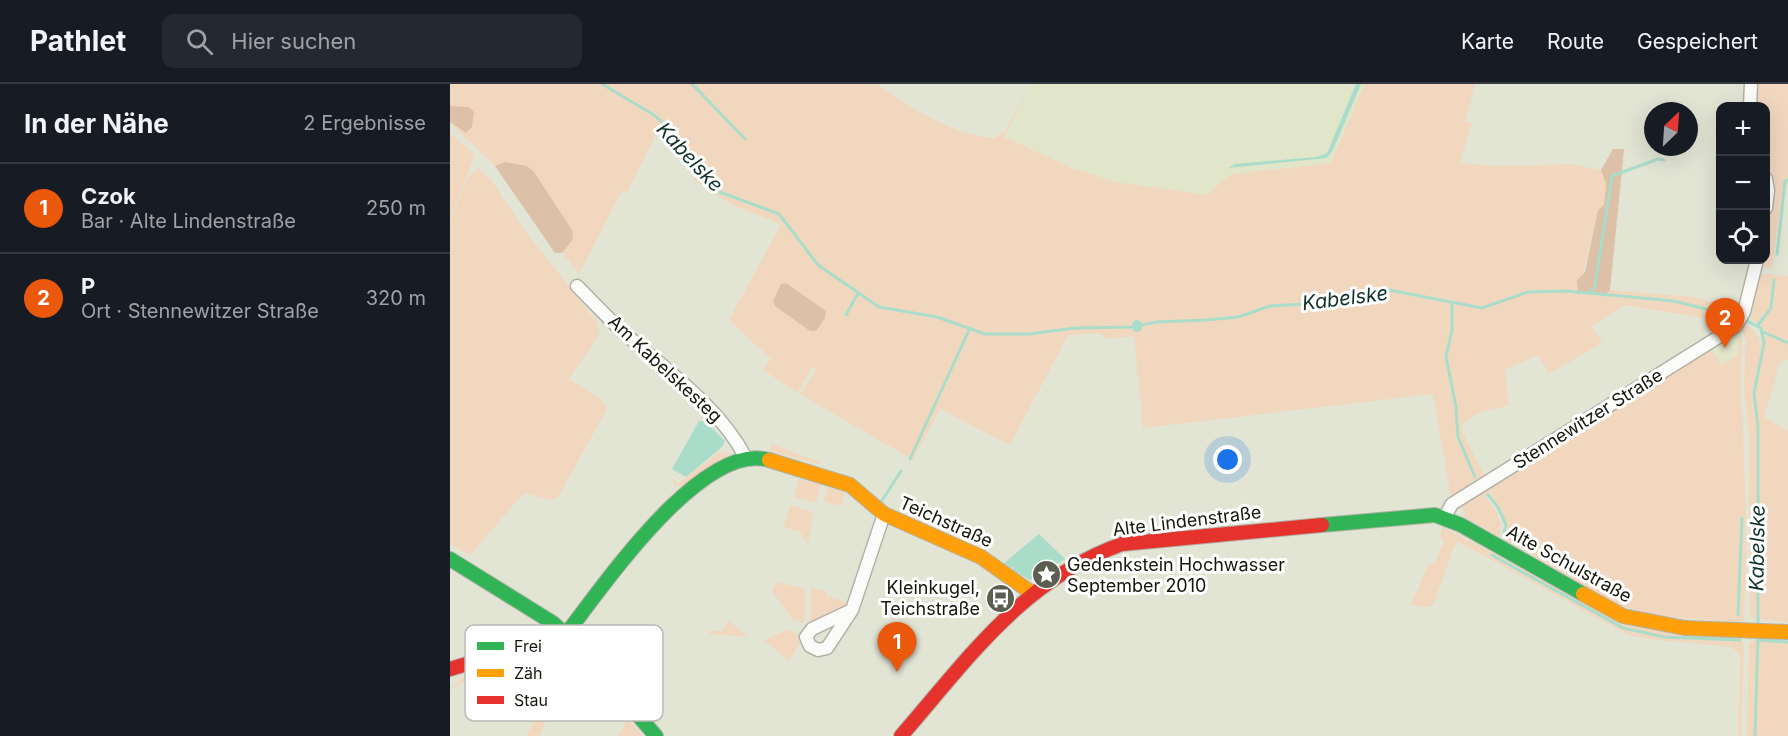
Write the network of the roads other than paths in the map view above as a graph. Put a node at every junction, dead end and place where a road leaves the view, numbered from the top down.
1 (1751, 84) edge
2 (1750, 102) edge
3 (1756, 264) edge
4 (577, 286) dead end
5 (746, 458) junction
6 (884, 514) junction
7 (1444, 518) junction
8 (450, 559) edge
9 (1032, 593) junction
10 (852, 610) dead end
11 (555, 625) edge
12 (573, 625) edge
13 (1788, 632) edge
14 (465, 664) edge
15 (450, 669) edge
16 (643, 721) edge
17 (656, 736) edge
18 (901, 736) edge

1 - 2 street
3 - 7 street, Stennewitzer Straße
4 - 5 street, Am Kabelskesteg
5 - 6 street, Teichstraße
5 - 12 street
6 - 9 street, Teichstraße
6 - 10 street
7 - 9 street, Alte Lindenstraße
7 - 13 street, Alte Schulstraße
8 - 11 street
9 - 18 street, Alte Lindenstraße
14 - 15 street
16 - 17 street

